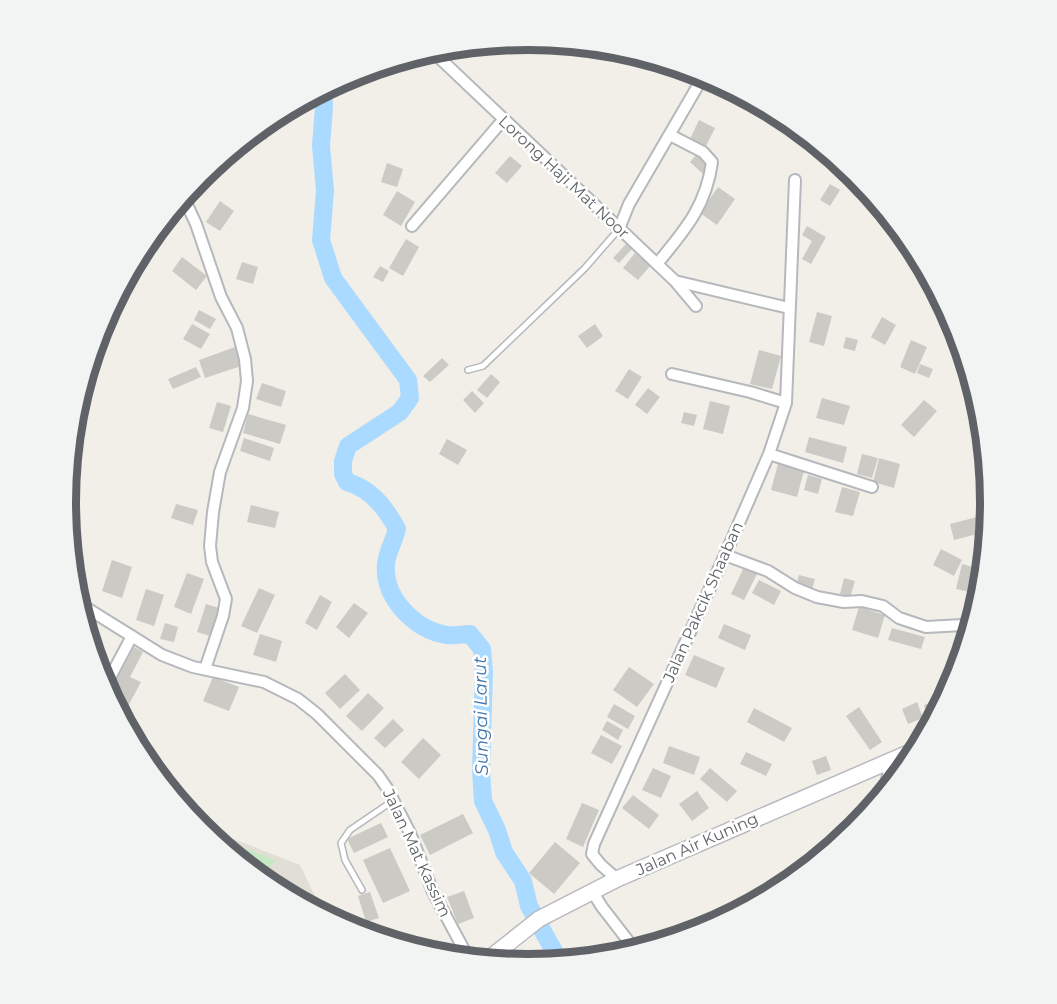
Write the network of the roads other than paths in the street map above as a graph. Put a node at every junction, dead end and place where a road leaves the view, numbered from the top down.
1 (439, 58) edge
2 (699, 83) edge
3 (503, 120) junction
4 (670, 135) junction
5 (795, 180) dead end
6 (187, 205) edge
7 (412, 226) dead end
8 (619, 229) junction
9 (657, 264) junction
10 (675, 281) junction
11 (696, 306) dead end
12 (789, 308) junction
13 (468, 370) dead end
14 (672, 374) dead end
15 (786, 404) junction
16 (769, 454) junction
17 (872, 487) dead end
18 (725, 555) junction
19 (89, 609) edge
20 (964, 625) edge
21 (132, 636) junction
22 (205, 669) junction
23 (111, 676) edge
24 (904, 755) edge
25 (891, 760) junction
26 (888, 776) edge
27 (394, 800) junction
28 (617, 879) junction
29 (362, 890) dead end
30 (592, 891) junction
31 (630, 943) edge
32 (464, 950) edge
33 (495, 954) edge

1 - 3 street, Lorong Haji Mat Noor
2 - 4 street
3 - 7 street
3 - 8 street, Lorong Haji Mat Noor
4 - 8 street
4 - 9 street
5 - 12 street, Jalan Pakcik Shaaban
6 - 22 street
8 - 9 street, Lorong Haji Mat Noor
8 - 13 lane
9 - 10 street, Lorong Haji Mat Noor
10 - 11 street, Lorong Haji Mat Noor
10 - 12 street
12 - 15 street, Jalan Pakcik Shaaban
14 - 15 street
15 - 16 street, Jalan Pakcik Shaaban
16 - 17 street
16 - 18 street, Jalan Pakcik Shaaban
18 - 20 street
18 - 28 street, Jalan Pakcik Shaaban
19 - 21 street, Jalan Mat Kassim
21 - 22 street, Jalan Mat Kassim
21 - 23 street
22 - 27 street, Jalan Mat Kassim
24 - 25 main road, Jalan Air Kuning
25 - 26 street
25 - 28 main road, Jalan Air Kuning
27 - 29 lane
27 - 32 street, Jalan Mat Kassim
28 - 30 main road, Jalan Air Kuning
30 - 31 street
30 - 33 main road, Jalan Air Kuning

